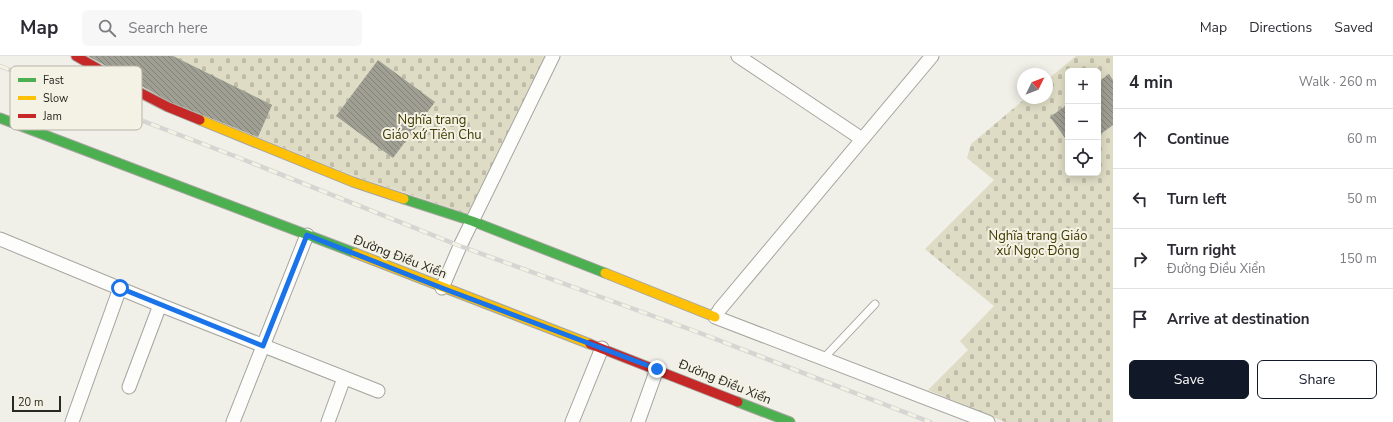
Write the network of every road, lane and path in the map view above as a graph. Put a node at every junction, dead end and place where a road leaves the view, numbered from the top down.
1 (76, 56) edge
2 (553, 56) edge
3 (738, 56) edge
4 (932, 56) edge
5 (93, 66) edge
6 (142, 94) edge
7 (0, 118) edge
8 (10, 122) edge
9 (31, 130) edge
10 (862, 139) junction
11 (472, 221) junction
12 (307, 235) junction
13 (0, 239) edge
14 (120, 288) junction
15 (442, 288) junction
16 (875, 304) dead end
17 (160, 305) junction
18 (715, 317) junction
19 (263, 346) junction
20 (602, 348) junction
21 (824, 358) junction
22 (657, 369) junction
23 (344, 378) junction
24 (129, 387) dead end
25 (378, 392) dead end
26 (72, 422) edge
27 (233, 422) edge
28 (328, 422) edge
29 (572, 422) edge
30 (638, 422) edge
31 (790, 422) edge
32 (988, 422) edge

1 - 5 street
2 - 11 street
3 - 10 street
4 - 10 street
6 - 11 street
7 - 8 street, Đường Điều Xiển
9 - 12 street, Đường Điều Xiển
10 - 18 street
11 - 15 street
11 - 18 street
12 - 15 street, Đường Điều Xiển
12 - 19 street
13 - 14 street
14 - 17 street
14 - 26 street
15 - 20 street, Đường Điều Xiển
16 - 21 lane
17 - 19 street
17 - 24 street
18 - 21 street
19 - 23 street
19 - 27 street
20 - 22 street, Đường Điều Xiển
20 - 29 street
21 - 32 street
22 - 30 street
22 - 31 street, Đường Điều Xiển
23 - 25 street
23 - 28 street

